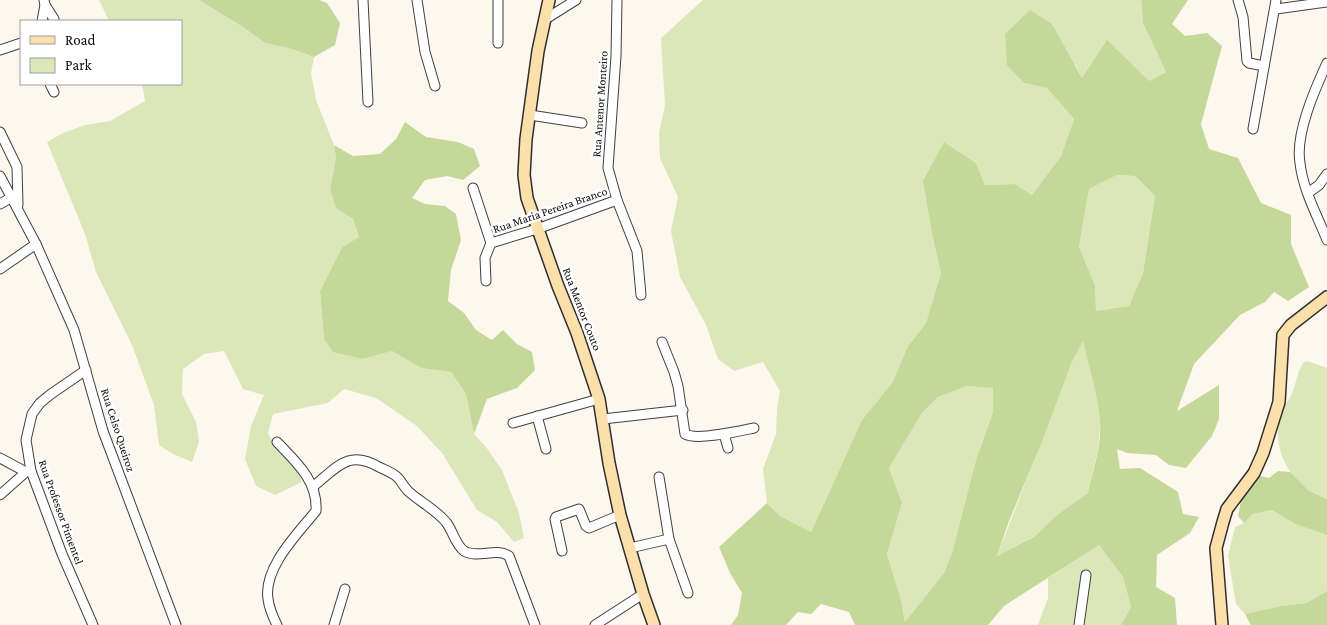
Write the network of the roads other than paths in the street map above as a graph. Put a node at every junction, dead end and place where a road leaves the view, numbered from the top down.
1 (364, 0) edge
2 (417, 0) edge
3 (498, 0) edge
4 (549, 0) edge
5 (576, 0) edge
6 (617, 0) edge
7 (1238, 0) edge
8 (1327, 2) edge
9 (44, 3) edge
10 (1276, 5) edge
11 (42, 20) edge
12 (54, 20) edge
13 (544, 20) junction
14 (498, 42) dead end
15 (20, 43) edge
16 (0, 50) edge
17 (1327, 63) edge
18 (1264, 66) junction
19 (435, 86) dead end
20 (368, 102) dead end
21 (530, 115) junction
22 (582, 123) dead end
23 (1253, 129) dead end
24 (0, 132) edge
25 (1327, 174) edge
26 (0, 176) edge
27 (473, 188) dead end
28 (1308, 193) junction
29 (12, 197) junction
30 (617, 200) junction
31 (0, 204) edge
32 (18, 208) junction
33 (537, 229) junction
34 (1327, 240) edge
35 (491, 243) junction
36 (36, 244) junction
37 (0, 269) edge
38 (486, 281) dead end
39 (641, 295) dead end
40 (1327, 297) edge
41 (662, 342) dead end
42 (86, 370) junction
43 (599, 399) junction
44 (683, 410) junction
45 (537, 416) junction
46 (603, 419) junction
47 (513, 423) dead end
48 (754, 428) dead end
49 (724, 434) junction
50 (277, 442) dead end
51 (728, 448) dead end
52 (546, 449) dead end
53 (0, 458) edge
54 (28, 472) junction
55 (659, 477) dead end
56 (314, 486) junction
57 (0, 495) edge
58 (620, 515) junction
59 (669, 539) junction
60 (630, 548) junction
61 (562, 551) dead end
62 (1086, 575) dead end
63 (345, 589) dead end
64 (688, 593) dead end
65 (643, 594) junction
66 (606, 622) edge
67 (93, 625) edge
68 (176, 625) edge
69 (277, 625) edge
70 (334, 625) edge
71 (535, 625) edge
72 (595, 625) edge
73 (654, 625) edge
74 (1079, 625) edge
75 (1222, 625) edge

1 - 20 street
2 - 19 street
3 - 14 street
4 - 13 street, Rua Mentor Couto
5 - 13 street
6 - 30 street, Rua Antenor Monteiro
7 - 18 street
8 - 10 street
9 - 11 street
9 - 12 street
10 - 18 street
13 - 21 street, Rua Mentor Couto
15 - 16 street
17 - 28 street
18 - 23 street
21 - 22 street
21 - 33 street, Rua Mentor Couto
24 - 32 street
25 - 28 street
26 - 29 street, Rua Celso Queiroz
27 - 35 street
28 - 34 street
29 - 31 street
29 - 32 street, Rua Celso Queiroz
30 - 33 street, Rua Maria Pereira Branco
30 - 39 street, Rua Antenor Monteiro
32 - 36 street, Rua Celso Queiroz
33 - 35 street, Rua Maria Pereira Branco
33 - 43 street, Rua Mentor Couto
35 - 38 street
36 - 37 street
36 - 42 street, Rua Celso Queiroz
40 - 75 street
41 - 44 street
42 - 54 street, Rua Professor Pimentel
42 - 68 street, Rua Celso Queiroz
43 - 45 street
43 - 46 street, Rua Mentor Couto
44 - 46 street
44 - 49 street
45 - 47 street
45 - 52 street
46 - 58 street, Rua Mentor Couto
48 - 49 street
49 - 51 street
50 - 56 street
53 - 54 street
54 - 57 street
54 - 67 street, Rua Professor Pimentel
55 - 59 street
56 - 69 street
56 - 71 street
58 - 60 street, Rua Mentor Couto
58 - 61 street
59 - 60 street
59 - 64 street
60 - 65 street, Rua Mentor Couto
62 - 74 street
63 - 70 street
65 - 66 street
65 - 73 street, Rua Mentor Couto
66 - 72 street

